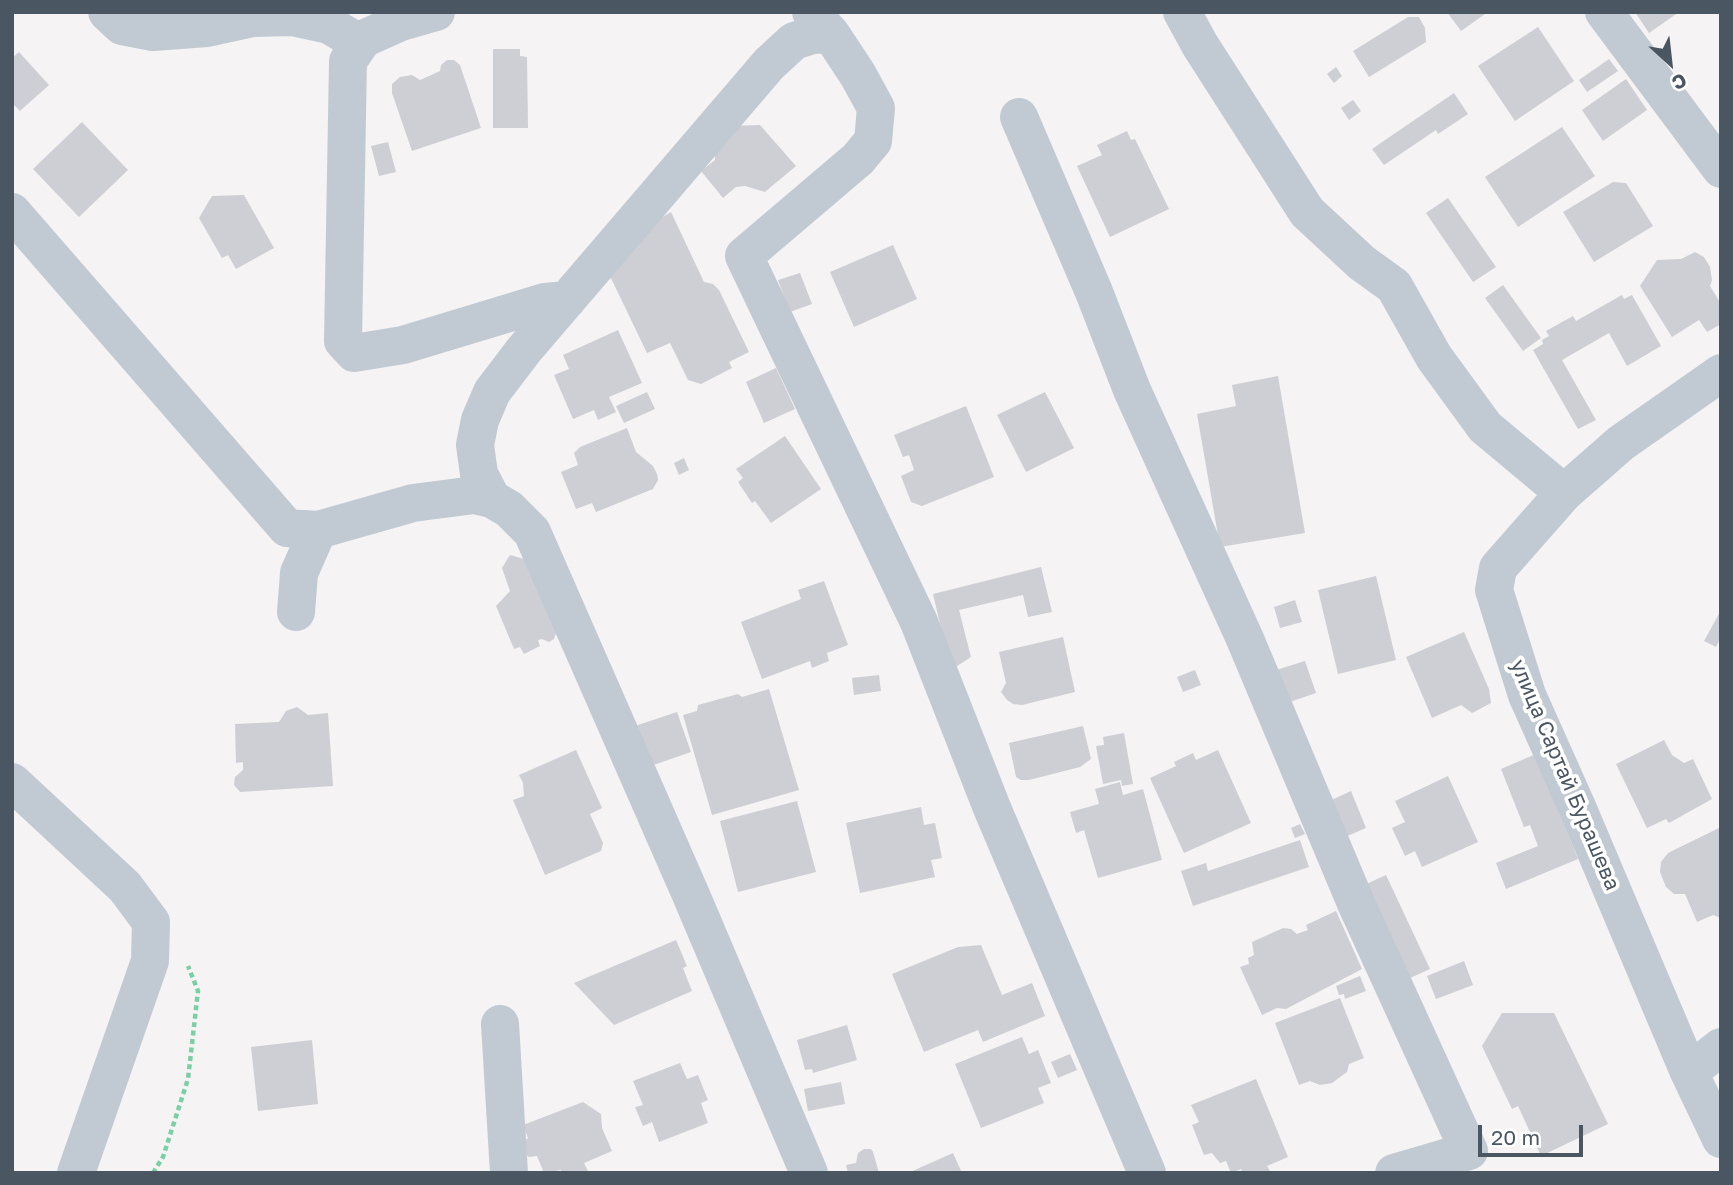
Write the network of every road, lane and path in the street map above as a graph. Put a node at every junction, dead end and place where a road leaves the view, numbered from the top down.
1 (107, 12) edge
2 (436, 12) edge
3 (1182, 12) edge
4 (1604, 12) edge
5 (821, 23) edge
6 (359, 43) junction
7 (1019, 117) dead end
8 (1721, 169) edge
9 (12, 212) edge
10 (567, 300) junction
11 (1721, 373) edge
12 (1564, 493) junction
13 (492, 499) junction
14 (318, 530) junction
15 (296, 612) dead end
16 (12, 782) edge
17 (188, 966) dead end
18 (500, 1024) dead end
19 (1721, 1047) edge
20 (1689, 1072) junction
21 (1721, 1139) edge
22 (76, 1173) edge
23 (153, 1173) edge
24 (509, 1173) edge
25 (809, 1173) edge
26 (1147, 1173) edge
27 (1394, 1173) edge

1 - 6 street
2 - 6 street
3 - 12 street
4 - 8 street
5 - 10 street
5 - 26 street
6 - 10 street
7 - 27 street
9 - 14 street
10 - 13 street
11 - 12 street, улица Сартай Бурашева
12 - 20 street, улица Сартай Бурашева
13 - 14 street
13 - 25 street
14 - 15 street
16 - 22 street
17 - 23 path
18 - 24 street
19 - 20 street
20 - 21 street, улица Сартай Бурашева

